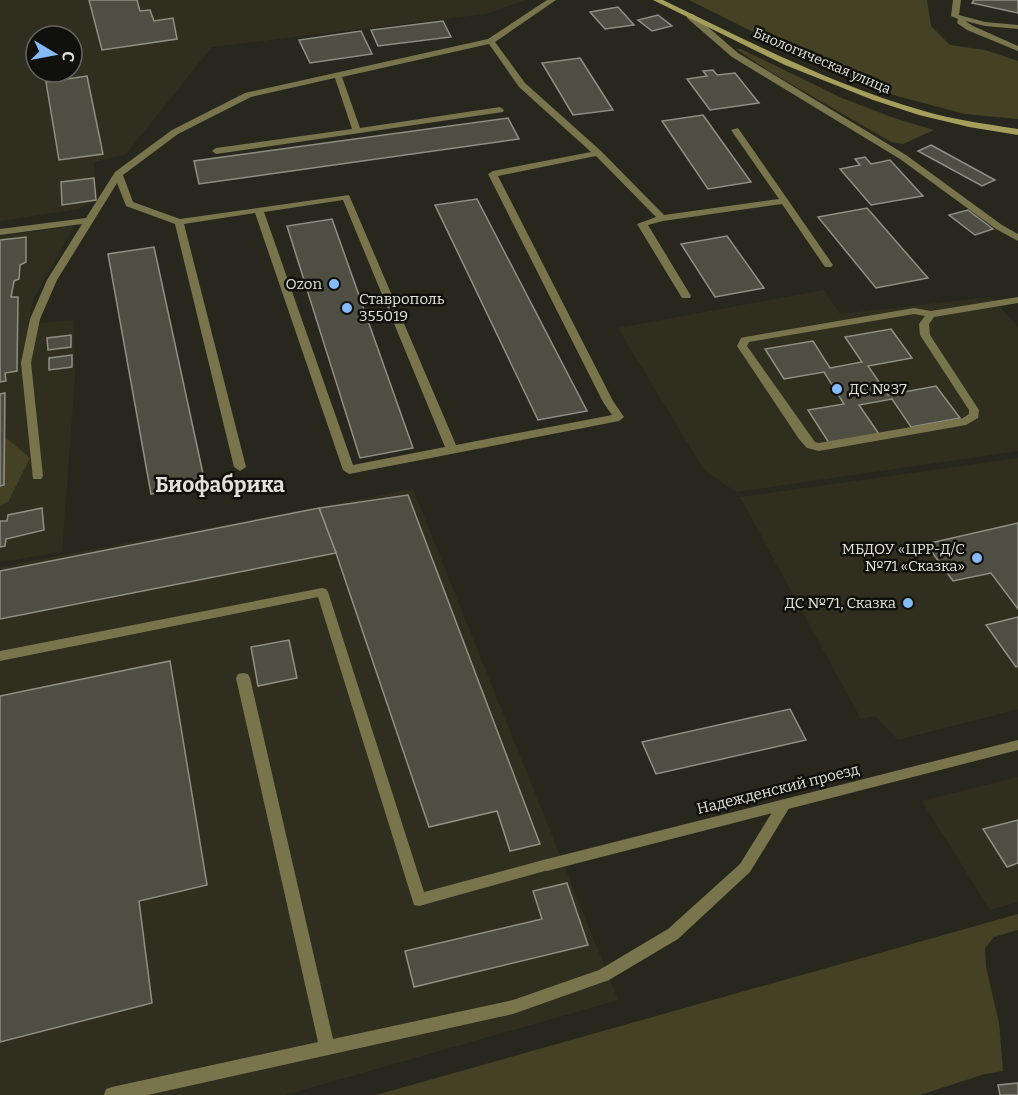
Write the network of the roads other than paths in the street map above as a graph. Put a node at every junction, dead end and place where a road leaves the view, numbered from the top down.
1 (552, 0) edge
2 (657, 0) edge
3 (957, 0) edge
4 (690, 16) junction
5 (955, 16) junction
6 (1018, 27) edge
7 (491, 41) junction
8 (1018, 49) edge
9 (338, 76) junction
10 (500, 110) dead end
11 (357, 130) junction
12 (735, 130) dead end
13 (1018, 132) edge
14 (216, 151) dead end
15 (598, 153) junction
16 (118, 174) junction
17 (785, 201) junction
18 (259, 210) junction
19 (662, 218) junction
20 (90, 220) junction
21 (179, 222) junction
22 (0, 232) edge
23 (1018, 238) edge
24 (828, 265) dead end
25 (686, 296) dead end
26 (1018, 300) edge
27 (931, 314) junction
28 (452, 450) junction
29 (240, 467) dead end
30 (37, 476) dead end
31 (0, 656) edge
32 (243, 678) dead end
33 (1018, 745) edge
34 (784, 805) junction
35 (327, 1049) junction
36 (112, 1095) edge

1 - 7 street
2 - 4 street, Биологическая улица
3 - 5 street
4 - 13 street, Биологическая улица
4 - 23 street
5 - 6 street
5 - 8 street
7 - 9 street
7 - 15 street
9 - 11 street
9 - 16 street
10 - 11 street
11 - 14 street
12 - 17 street
15 - 19 street
15 - 28 street
16 - 20 street
16 - 21 street
17 - 19 street
17 - 24 street
18 - 21 street
18 - 28 street
18 - 28 street
19 - 25 street
20 - 22 street
20 - 30 street
21 - 29 street
26 - 27 street
27 - 27 street
31 - 34 street, Надежденский проезд
32 - 35 street
33 - 34 street, Надежденский проезд
34 - 35 street
35 - 36 street

